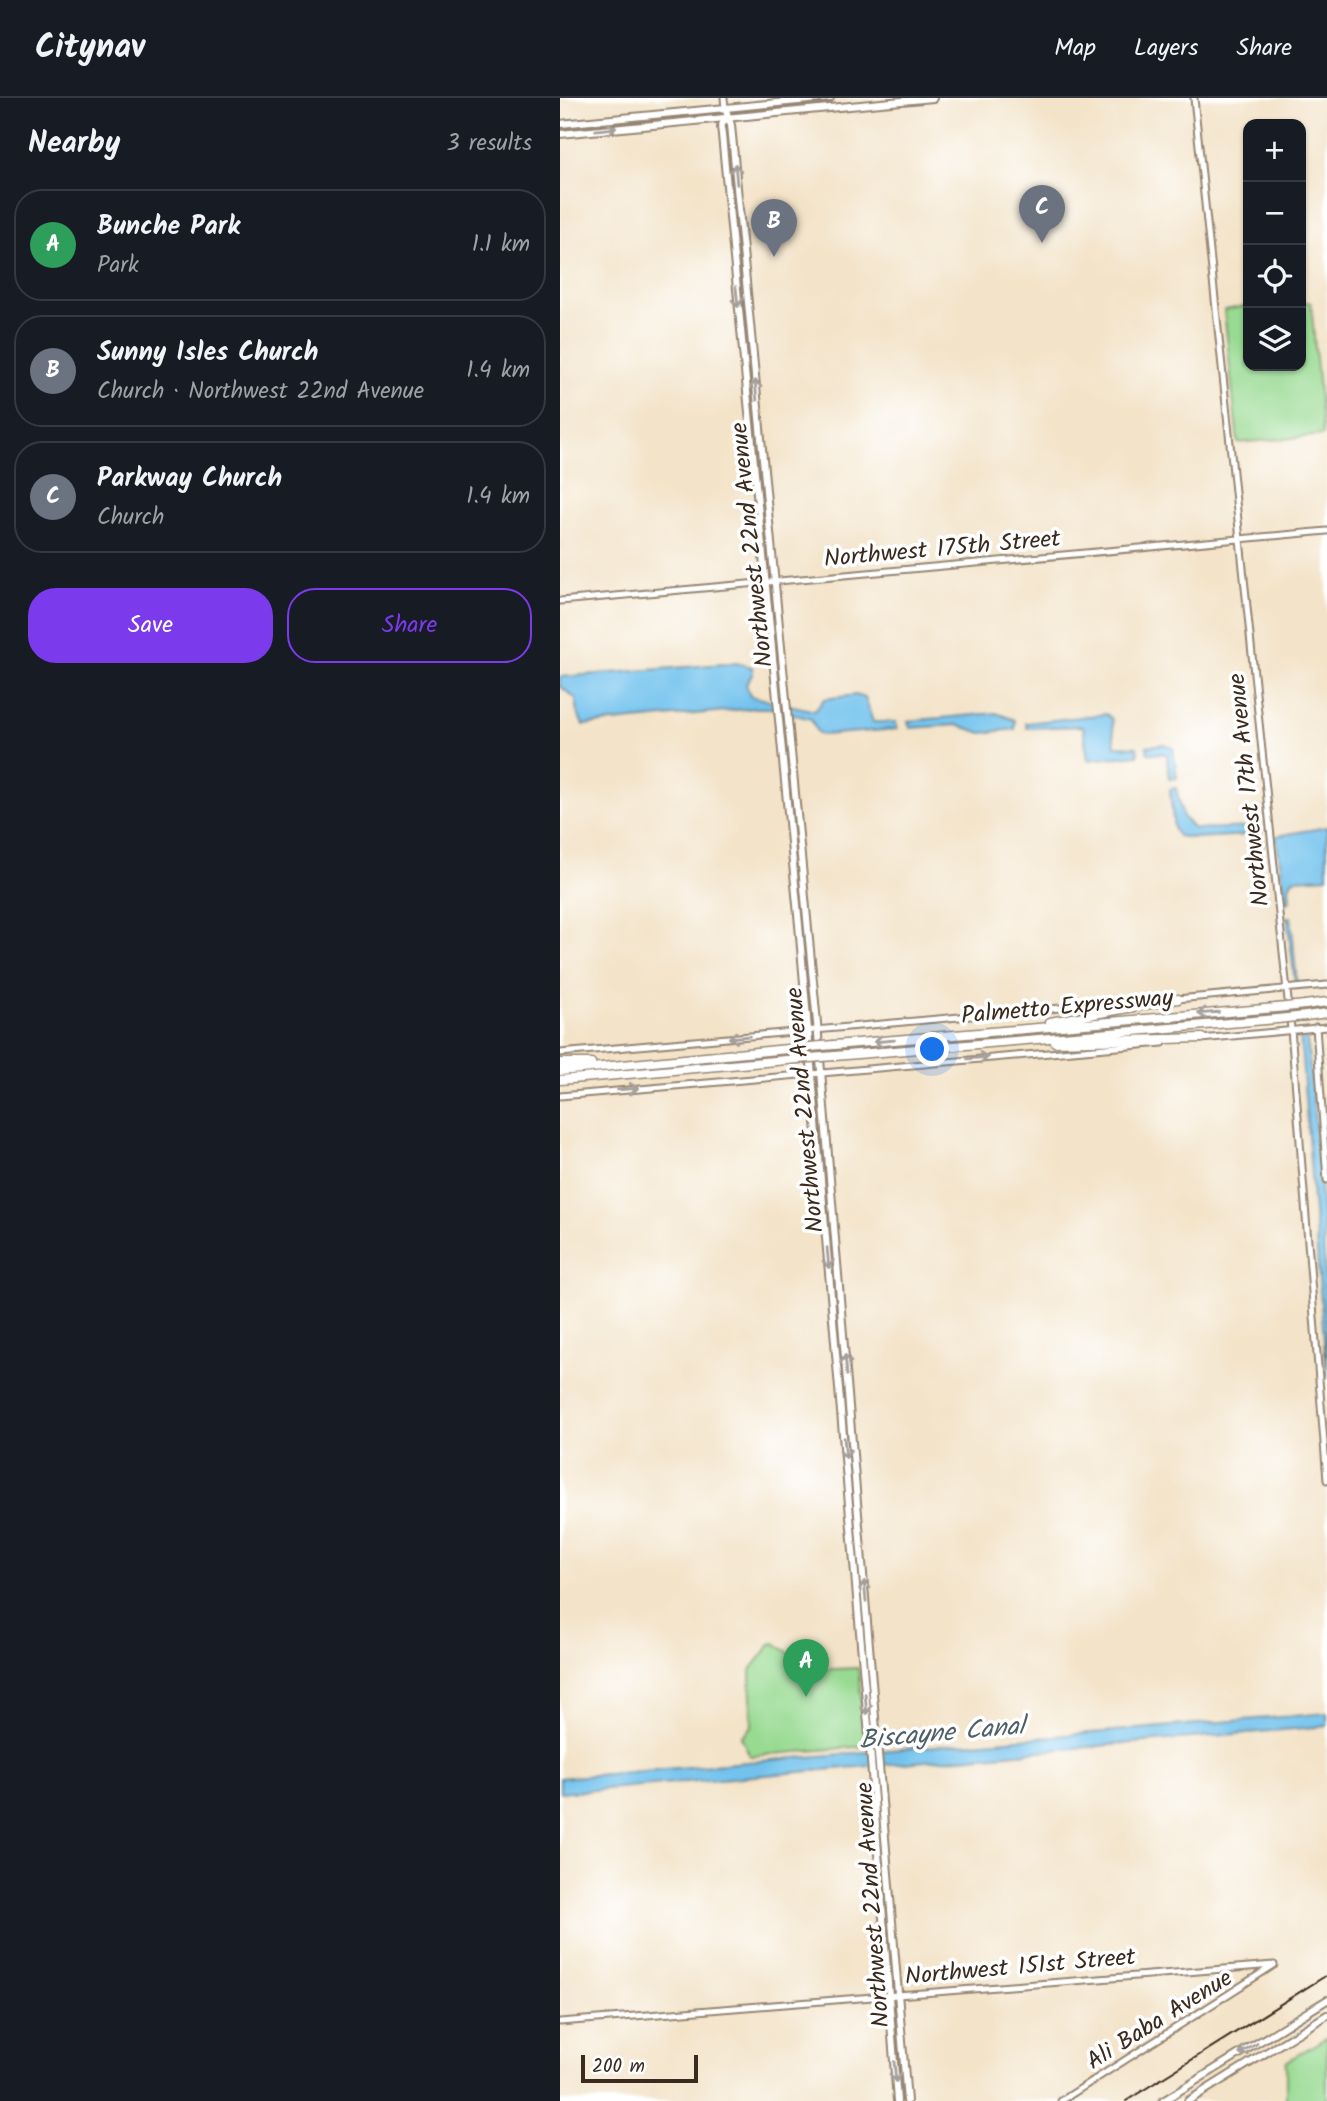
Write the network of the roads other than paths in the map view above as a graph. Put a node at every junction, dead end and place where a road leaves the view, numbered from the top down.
1 (724, 98) edge
2 (830, 98) edge
3 (851, 98) edge
4 (933, 98) edge
5 (1194, 98) edge
6 (842, 106) junction
7 (725, 107) junction
8 (726, 117) junction
9 (560, 124) edge
10 (560, 134) edge
11 (738, 197) junction
12 (728, 198) junction
13 (1327, 531) edge
14 (1240, 540) junction
15 (770, 580) junction
16 (560, 601) edge
17 (1327, 985) edge
18 (1287, 990) junction
19 (1178, 999) junction
20 (1327, 1002) edge
21 (1327, 1013) edge
22 (1316, 1027) junction
23 (1327, 1027) edge
24 (1291, 1029) junction
25 (818, 1030) junction
26 (807, 1031) junction
27 (981, 1032) junction
28 (1202, 1038) junction
29 (1017, 1040) junction
30 (560, 1053) edge
31 (560, 1063) edge
32 (633, 1064) junction
33 (560, 1070) edge
34 (821, 1072) junction
35 (811, 1073) junction
36 (560, 1082) edge
37 (560, 1096) edge
38 (1327, 1180) edge
39 (1327, 1480) edge
40 (1274, 1965) joint
41 (897, 1994) junction
42 (888, 1995) junction
43 (1327, 2000) edge
44 (1327, 2015) edge
45 (560, 2022) edge
46 (1267, 2037) junction
47 (1274, 2048) junction
48 (897, 2101) edge
49 (907, 2101) edge
50 (1061, 2101) edge
51 (1163, 2101) edge
52 (1188, 2101) edge

1 - 7 street, Northwest 22nd Avenue
2 - 7 main road
3 - 6 main road
4 - 6 main road
5 - 14 street, Northwest 17th Avenue
6 - 8 main road
7 - 8 main road, Northwest 22nd Avenue
7 - 9 main road
10 -> 8 main road
11 -> 8 main road, Northwest 22nd Avenue
8 - 12 main road, Northwest 22nd Avenue
11 - 12 main road
15 -> 11 main road, Northwest 22nd Avenue
12 -> 15 main road, Northwest 22nd Avenue
13 - 14 street, Northwest 175th Street
14 - 15 street, Northwest 175th Street
14 - 18 street, Northwest 17th Avenue
15 - 16 street, Northwest 175th Street
15 - 25 main road, Northwest 22nd Avenue
15 - 26 main road, Northwest 22nd Avenue
17 - 18 street
18 - 19 street
18 - 24 street, Northwest 17th Avenue
19 - 25 street
19 - 27 highway
20 -> 27 highway, Palmetto Expressway, bridge
21 - 29 highway, Palmetto Expressway, bridge
22 - 23 street
22 - 24 street
22 - 38 street
24 - 28 street
24 - 39 street, Northwest 17th Avenue
25 - 26 street
25 - 34 main road, Northwest 22nd Avenue
26 -> 30 street
26 - 35 main road, Northwest 22nd Avenue
27 -> 32 highway, Palmetto Expressway, bridge
28 - 29 highway
34 -> 28 street
29 - 36 highway, Palmetto Expressway, bridge
31 - 32 highway
32 - 33 highway, Palmetto Expressway
34 - 35 street
41 -> 34 main road, Northwest 22nd Avenue
37 -> 35 street
35 -> 42 main road, Northwest 22nd Avenue
40 - 41 street, Northwest 151st Street
40 - 50 street, Ali Baba Avenue
41 - 42 street, Northwest 151st Street
41 - 49 main road, Northwest 22nd Avenue
42 - 45 street, Northwest 151st Street
42 -> 48 main road, Northwest 22nd Avenue
43 - 46 main road
44 - 47 main road
46 - 47 main road
46 -> 51 main road
47 - 52 main road

